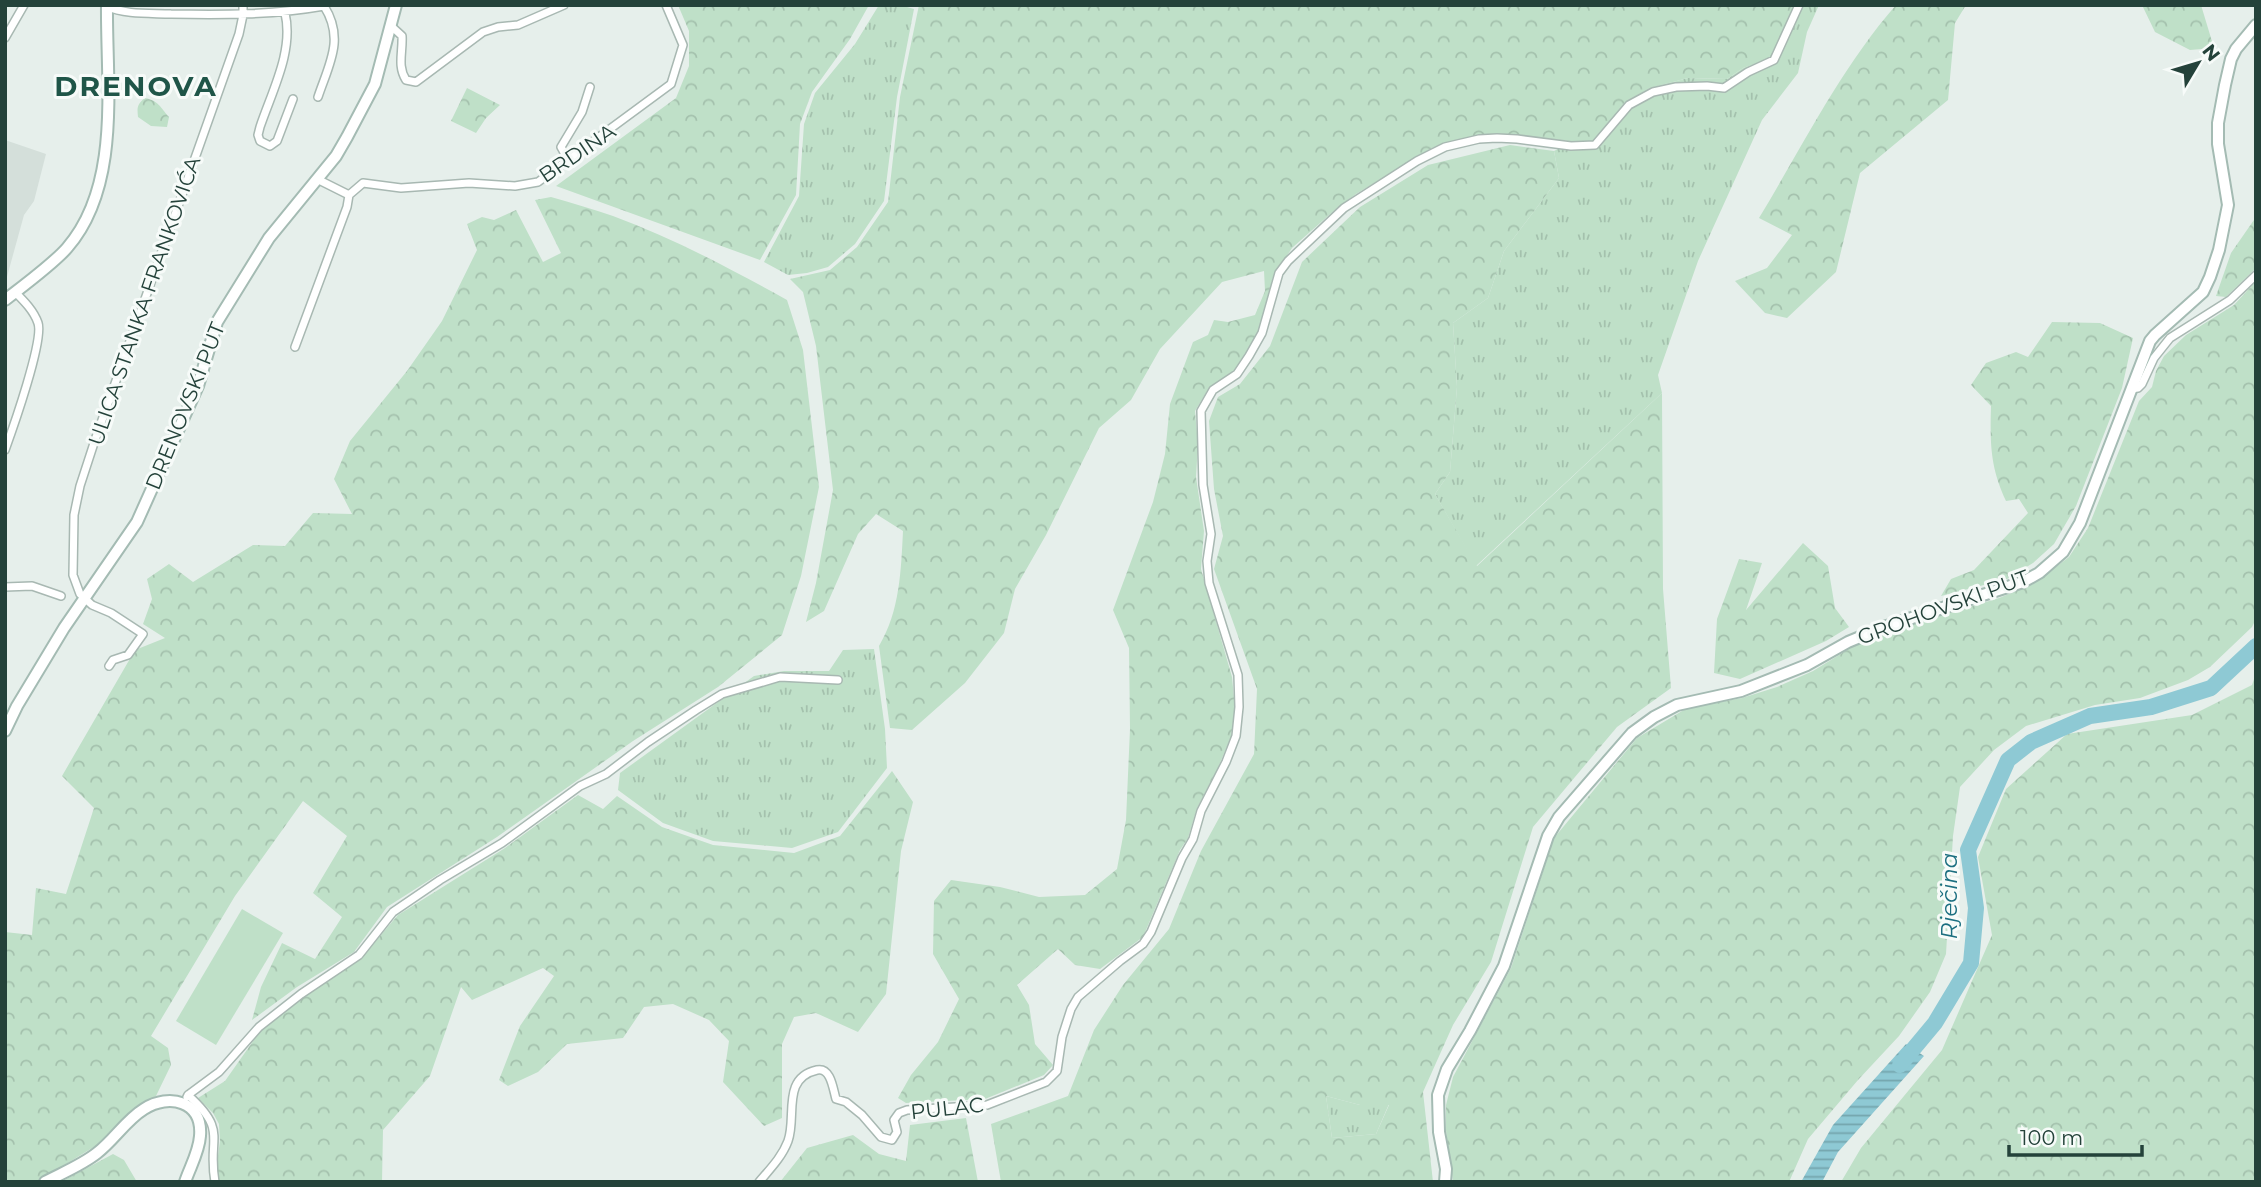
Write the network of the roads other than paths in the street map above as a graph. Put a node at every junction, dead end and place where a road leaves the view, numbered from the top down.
1 (24, 5) edge
2 (243, 5) edge
3 (396, 5) edge
4 (564, 5) edge
5 (666, 5) edge
6 (1799, 5) edge
7 (106, 6) edge
8 (324, 6) edge
9 (155, 9) edge
10 (285, 13) junction
11 (243, 15) junction
12 (390, 25) junction
13 (2256, 25) edge
14 (5, 38) edge
15 (590, 88) dead end
16 (318, 97) dead end
17 (293, 99) dead end
18 (569, 162) junction
19 (317, 179) junction
20 (349, 195) junction
21 (2256, 275) edge
22 (15, 292) junction
23 (5, 300) edge
24 (295, 347) dead end
25 (2131, 388) junction
26 (5, 450) edge
27 (5, 587) edge
28 (61, 596) dead end
29 (84, 599) junction
30 (109, 666) dead end
31 (838, 680) dead end
32 (5, 731) edge
33 (185, 1099) junction
34 (45, 1182) edge
35 (185, 1182) edge
36 (215, 1182) edge
37 (759, 1182) edge
38 (1446, 1182) edge

1 - 14 street
2 - 11 street, ULICA STANKA FRANKOVIĆA
3 - 12 main road, DRENOVSKI PUT
4 - 12 street
5 - 18 street, BRDINA
6 - 37 street, PULAC
7 - 9 street
7 - 22 main road
8 - 10 street
8 - 16 street
9 - 11 street
10 - 11 street
10 - 17 street
11 - 29 street, ULICA STANKA FRANKOVIĆA
12 - 19 main road, DRENOVSKI PUT
13 - 25 main road, GROHOVSKI PUT
15 - 18 street
18 - 20 street, BRDINA
19 - 20 street
19 - 29 main road, DRENOVSKI PUT
20 - 24 street
21 - 25 street
22 - 23 main road
22 - 26 street
25 - 38 main road, GROHOVSKI PUT
27 - 28 street
29 - 30 street
29 - 32 main road, DRENOVSKI PUT
31 - 33 street
33 - 34 main road
33 - 35 main road
33 - 36 street

